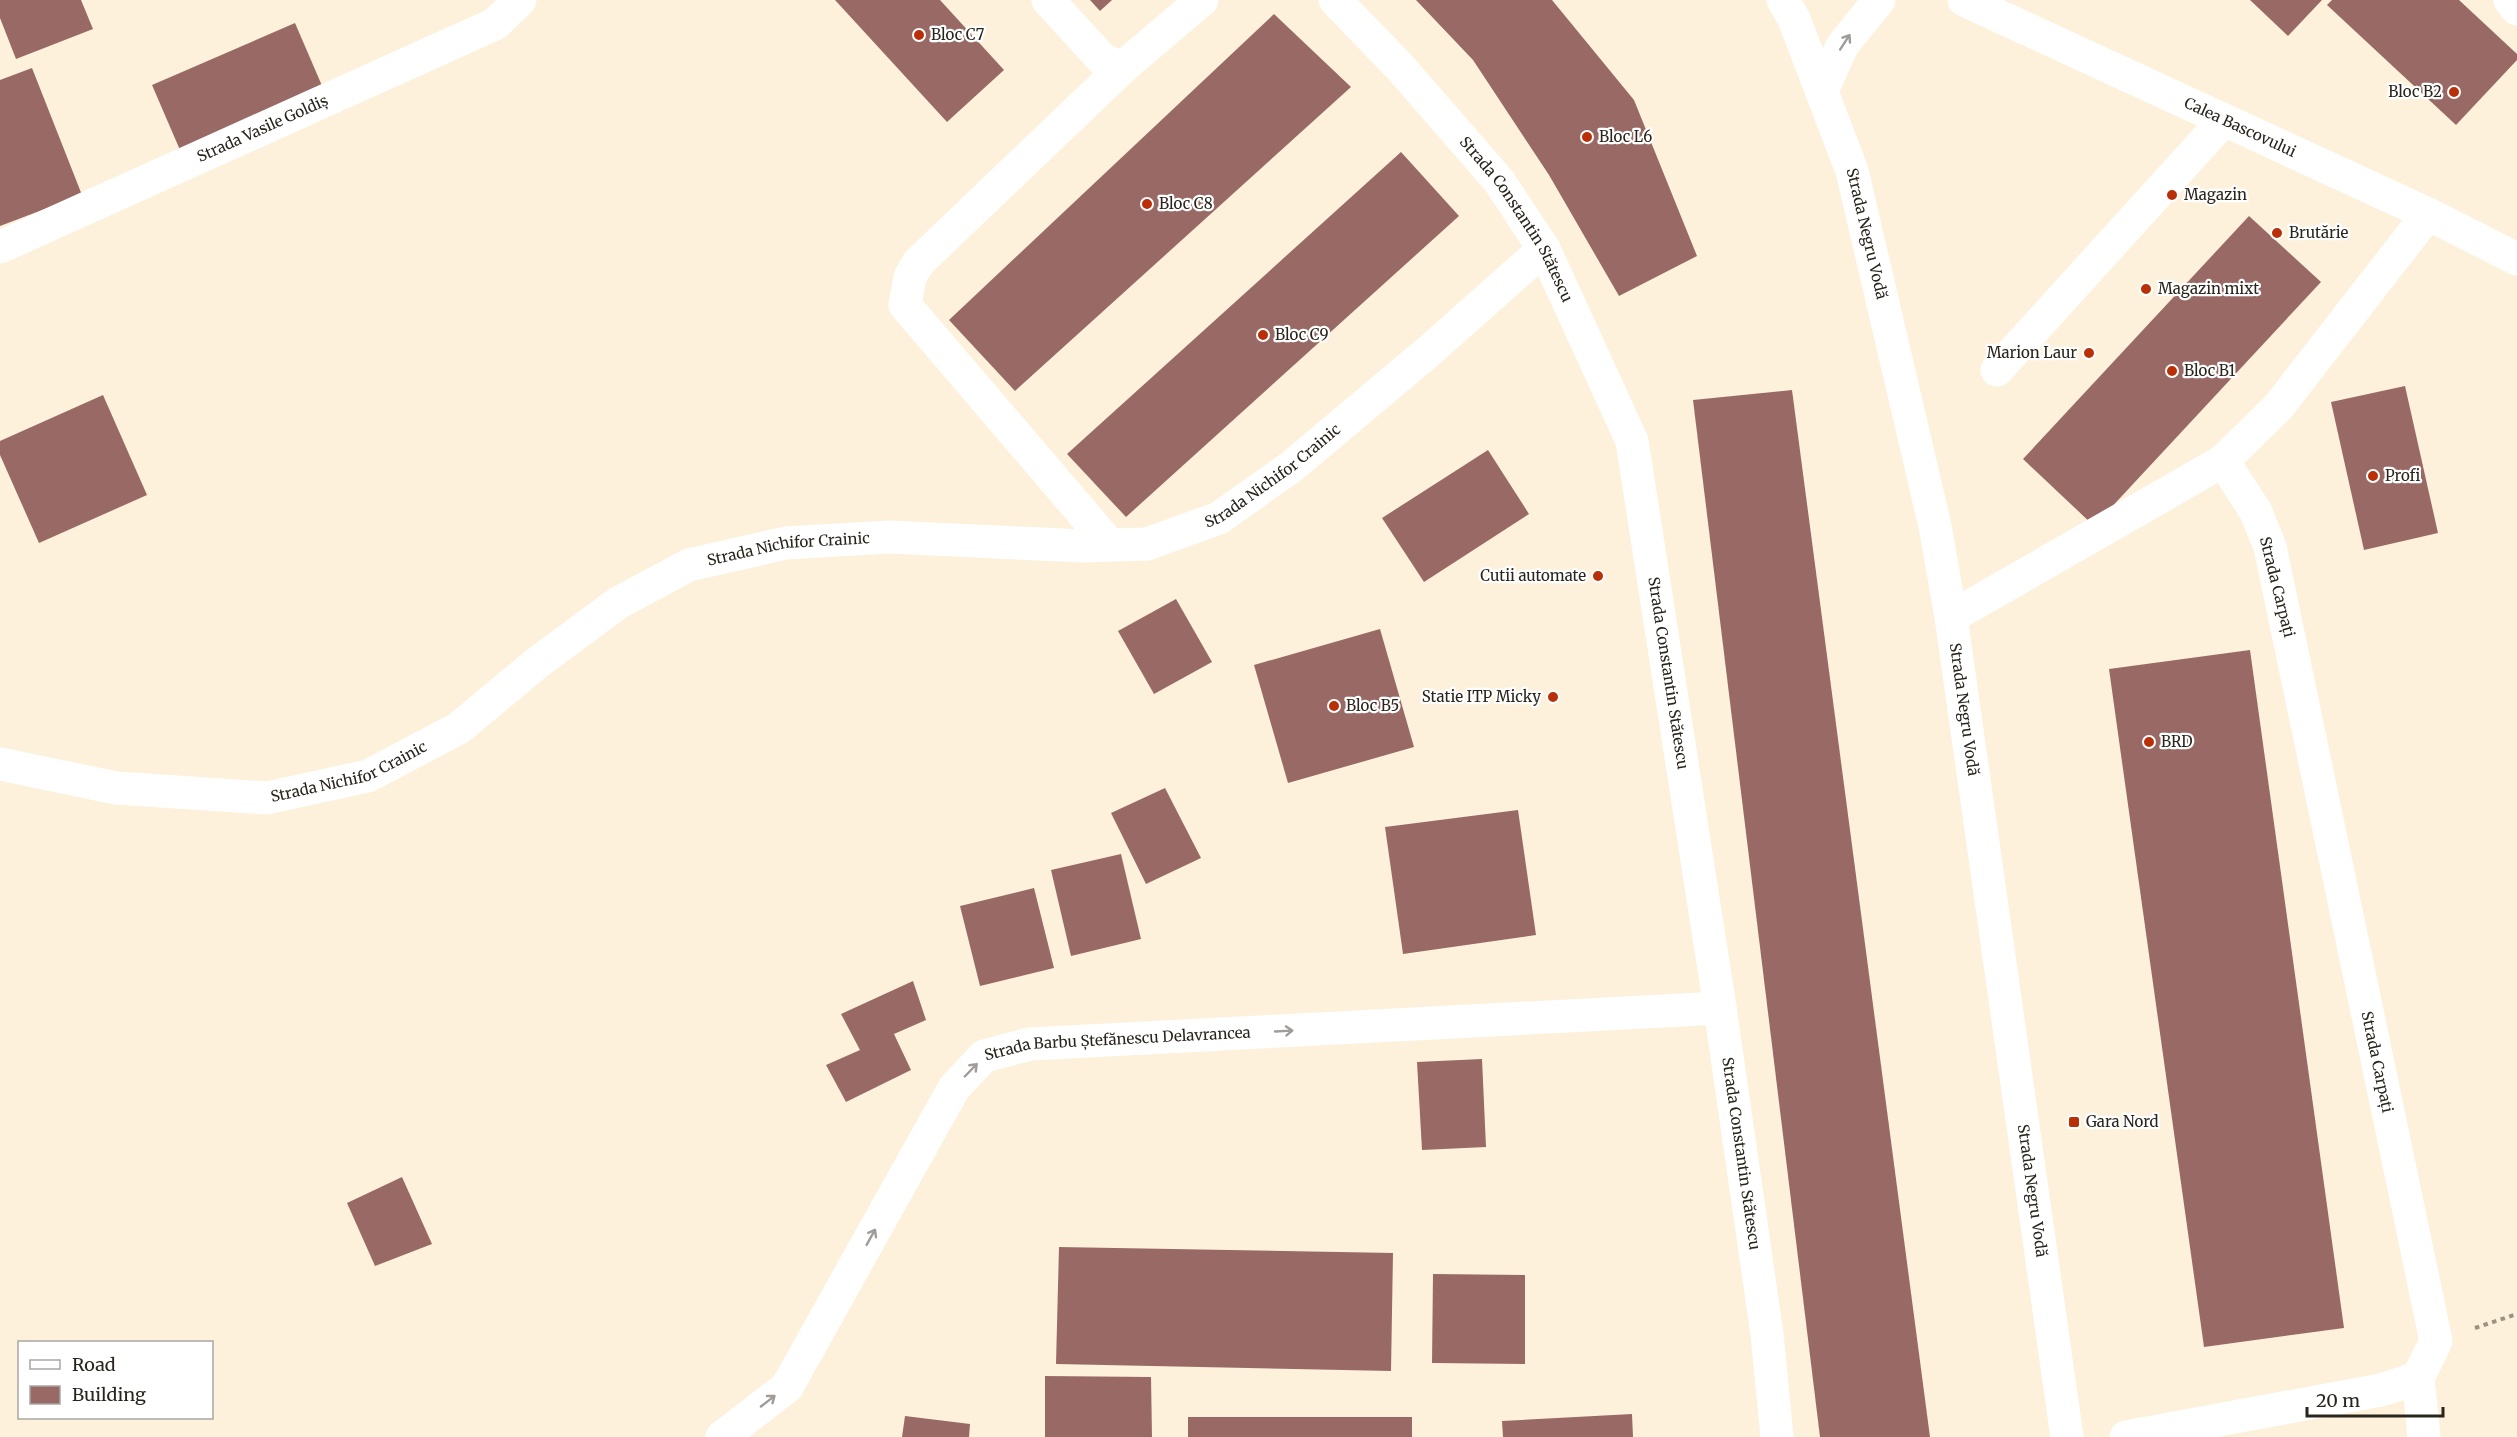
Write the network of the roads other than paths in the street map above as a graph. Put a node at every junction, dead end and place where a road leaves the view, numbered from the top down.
1 (520, 0) edge
2 (1048, 0) edge
3 (1202, 0) edge
4 (1335, 0) edge
5 (1783, 0) edge
6 (1879, 0) edge
7 (1964, 0) edge
8 (2510, 0) edge
9 (2517, 9) edge
10 (1122, 68) junction
11 (1822, 91) junction
12 (2224, 120) junction
13 (2428, 214) junction
14 (0, 247) edge
15 (1544, 249) junction
16 (2517, 259) edge
17 (1997, 370) dead end
18 (2223, 461) junction
19 (1110, 545) junction
20 (1951, 617) junction
21 (0, 764) edge
22 (1720, 1008) junction
23 (2418, 1378) junction
24 (722, 1437) edge
25 (1777, 1437) edge
26 (2067, 1437) edge
27 (2126, 1437) edge
28 (2424, 1437) edge

1 - 14 street, Strada Vasile Goldiș
2 - 10 street
3 - 10 street
4 - 15 street, Strada Constantin Stătescu
5 - 11 street, Strada Negru Vodă
11 -> 6 street
7 - 12 street, Calea Bascovului
8 - 9 street
10 - 19 street
11 - 20 street, Strada Negru Vodă
12 - 13 street, Calea Bascovului
12 - 17 street
13 - 16 street, Calea Bascovului
13 - 18 street
15 - 19 street, Strada Nichifor Crainic
15 - 22 street, Strada Constantin Stătescu
18 - 20 street
18 - 23 street, Strada Carpați
19 - 21 street, Strada Nichifor Crainic
20 - 26 street, Strada Negru Vodă
24 -> 22 street, Strada Barbu Ștefănescu Delavrancea
22 - 25 street, Strada Constantin Stătescu
23 - 27 street
23 - 28 street

